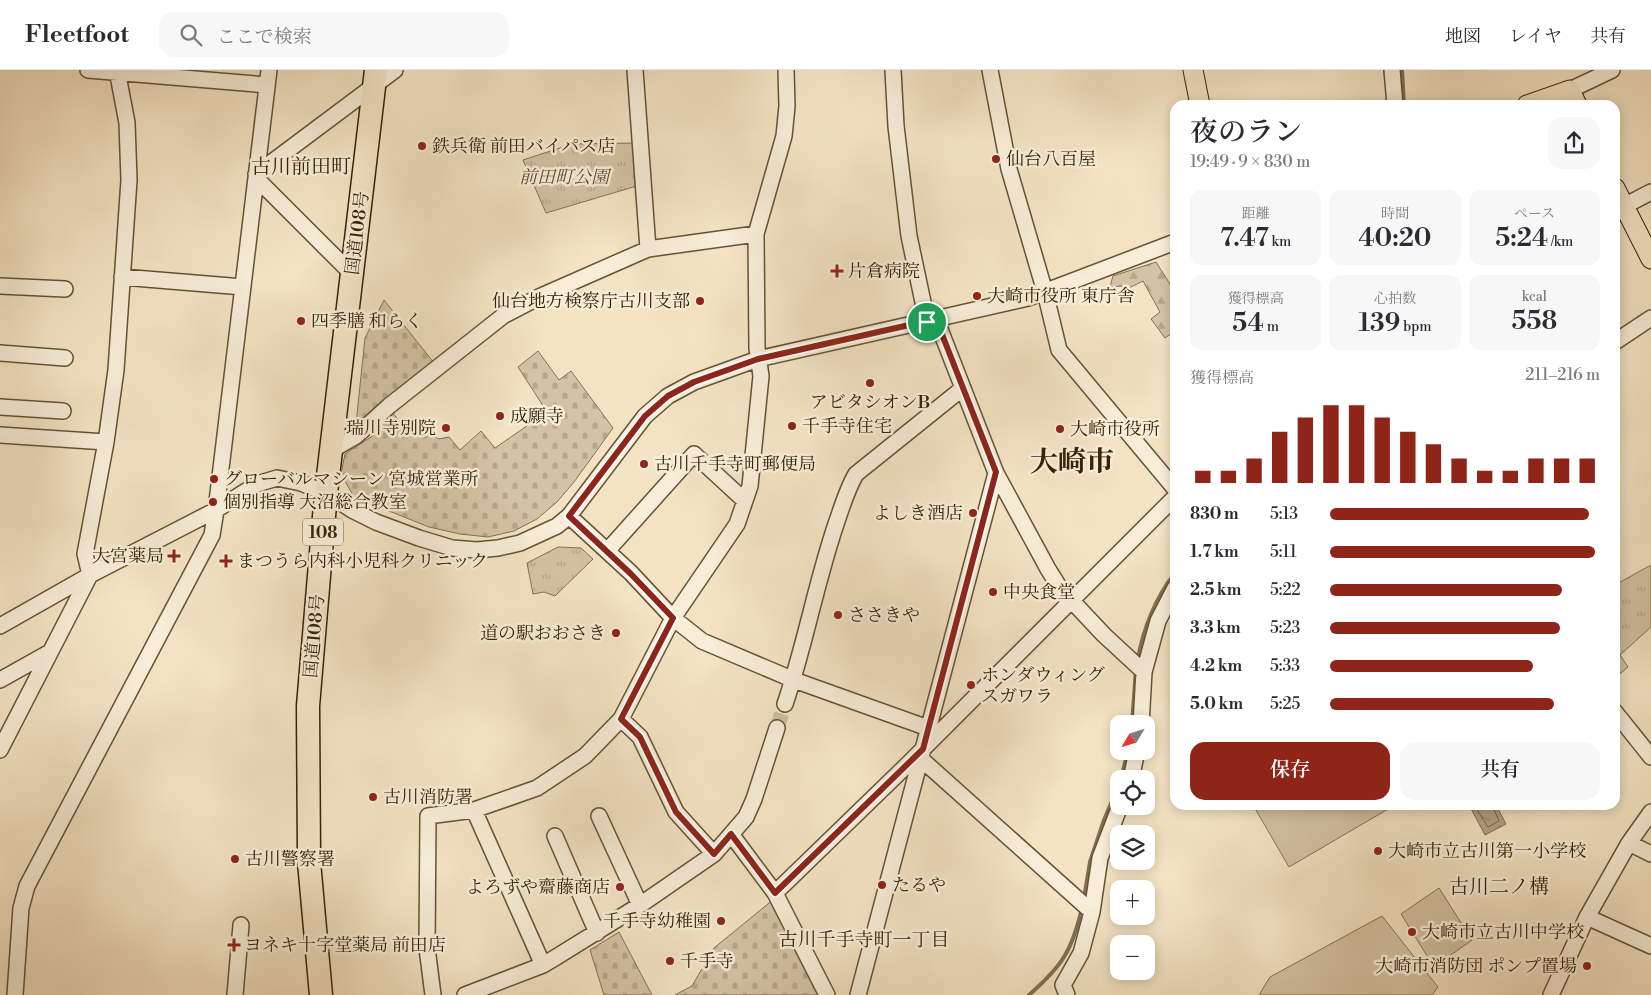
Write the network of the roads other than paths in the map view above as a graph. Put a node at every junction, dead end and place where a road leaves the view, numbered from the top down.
1 (88, 70) edge
2 (396, 70) edge
3 (635, 70) edge
4 (786, 70) edge
5 (893, 70) edge
6 (990, 70) edge
7 (1193, 70) edge
8 (1392, 70) edge
9 (1612, 70) edge
10 (117, 71) edge
11 (268, 77) edge
12 (375, 78) edge
13 (1574, 98) edge
14 (1199, 100) edge
15 (1395, 100) edge
16 (1561, 100) edge
17 (256, 176) junction
18 (1651, 192) edge
19 (1620, 198) edge
20 (1624, 206) junction
21 (756, 234) junction
22 (1170, 244) edge
23 (648, 249) junction
24 (1651, 259) edge
25 (352, 274) junction
26 (122, 277) junction
27 (0, 286) edge
28 (243, 288) junction
29 (65, 289) dead end
30 (1045, 292) junction
31 (1651, 318) edge
32 (932, 320) junction
33 (1620, 339) edge
34 (0, 353) edge
35 (66, 358) dead end
36 (758, 359) junction
37 (963, 388) junction
38 (0, 407) edge
39 (63, 411) dead end
40 (0, 435) edge
41 (106, 442) junction
42 (332, 450) junction
43 (996, 472) junction
44 (1170, 483) edge
45 (326, 493) junction
46 (745, 501) junction
47 (1170, 502) edge
48 (216, 510) junction
49 (569, 516) junction
50 (607, 551) junction
51 (90, 575) junction
52 (1170, 598) edge
53 (1072, 601) junction
54 (673, 618) junction
55 (0, 626) edge
56 (50, 652) junction
57 (1139, 668) junction
58 (0, 680) edge
59 (794, 680) junction
60 (786, 704) tunnel mouth
61 (1141, 715) edge
62 (1620, 718) edge
63 (621, 719) junction
64 (777, 728) tunnel mouth
65 (928, 728) junction
66 (0, 750) edge
67 (922, 754) junction
68 (1651, 757) edge
69 (474, 810) junction
70 (1651, 812) edge
71 (1117, 815) edge
72 (599, 816) dead end
73 (731, 834) junction
74 (555, 836) dead end
75 (1629, 843) junction
76 (714, 854) junction
77 (1651, 854) edge
78 (775, 893) junction
79 (640, 906) junction
80 (1085, 906) junction
81 (1587, 917) junction
82 (241, 925) dead end
83 (597, 933) junction
84 (1651, 946) edge
85 (543, 965) junction
86 (14, 995) edge
87 (235, 995) edge
88 (320, 995) edge
89 (432, 995) edge
90 (465, 995) edge
91 (827, 995) edge
92 (858, 995) edge
93 (1067, 995) edge
94 (1551, 995) edge

1 - 10 street
2 - 12 street
3 - 23 street
4 - 21 street
5 - 32 street
6 - 30 street
7 - 14 main road
8 - 15 street
9 - 13 street
10 - 11 street
10 - 26 street
11 - 17 street
12 - 17 street
12 - 25 highway, 国道108号 / 108
13 - 16 main road
17 - 25 street
17 - 28 street
18 - 20 street
19 - 20 main road
20 - 24 main road
21 - 23 street
21 - 36 street
22 - 30 street
23 - 42 street
25 - 42 highway, 国道108号 / 108
26 - 28 street
26 - 41 street
27 - 29 street
28 - 48 street
30 - 32 street
30 - 44 street
31 - 33 street
32 - 36 street
32 - 37 street
34 - 35 street
36 - 46 street
36 - 49 street
37 - 43 street
37 - 59 street
38 - 39 street
40 - 41 street
41 - 51 street
42 - 45 highway, 国道108号 / 108
43 - 53 street
43 - 65 street
45 - 48 street
45 - 49 street
45 - 88 highway, 国道108号 / 108
46 - 50 street
46 - 54 street
47 - 53 street
48 - 51 street
48 - 86 street
49 - 50 street
50 - 54 street
51 - 55 street
51 - 56 street
52 - 57 street
53 - 57 street
53 - 67 street
54 - 59 street
54 - 63 street
56 - 58 street
56 - 66 street
57 - 61 street
59 - 60 street
59 - 65 street
62 - 68 street
63 - 69 street
63 - 76 street
64 - 73 street
65 - 67 street
67 - 78 street
67 - 80 street
67 - 92 street
69 - 85 street
69 - 89 street
70 - 75 street
71 - 80 street
72 - 79 street
73 - 76 street
73 - 78 street
74 - 83 street
75 - 77 street
75 - 81 street
76 - 79 street
78 - 91 street
79 - 83 street
80 - 93 street
81 - 84 street
81 - 94 street
82 - 87 street
83 - 85 street
85 - 90 street

